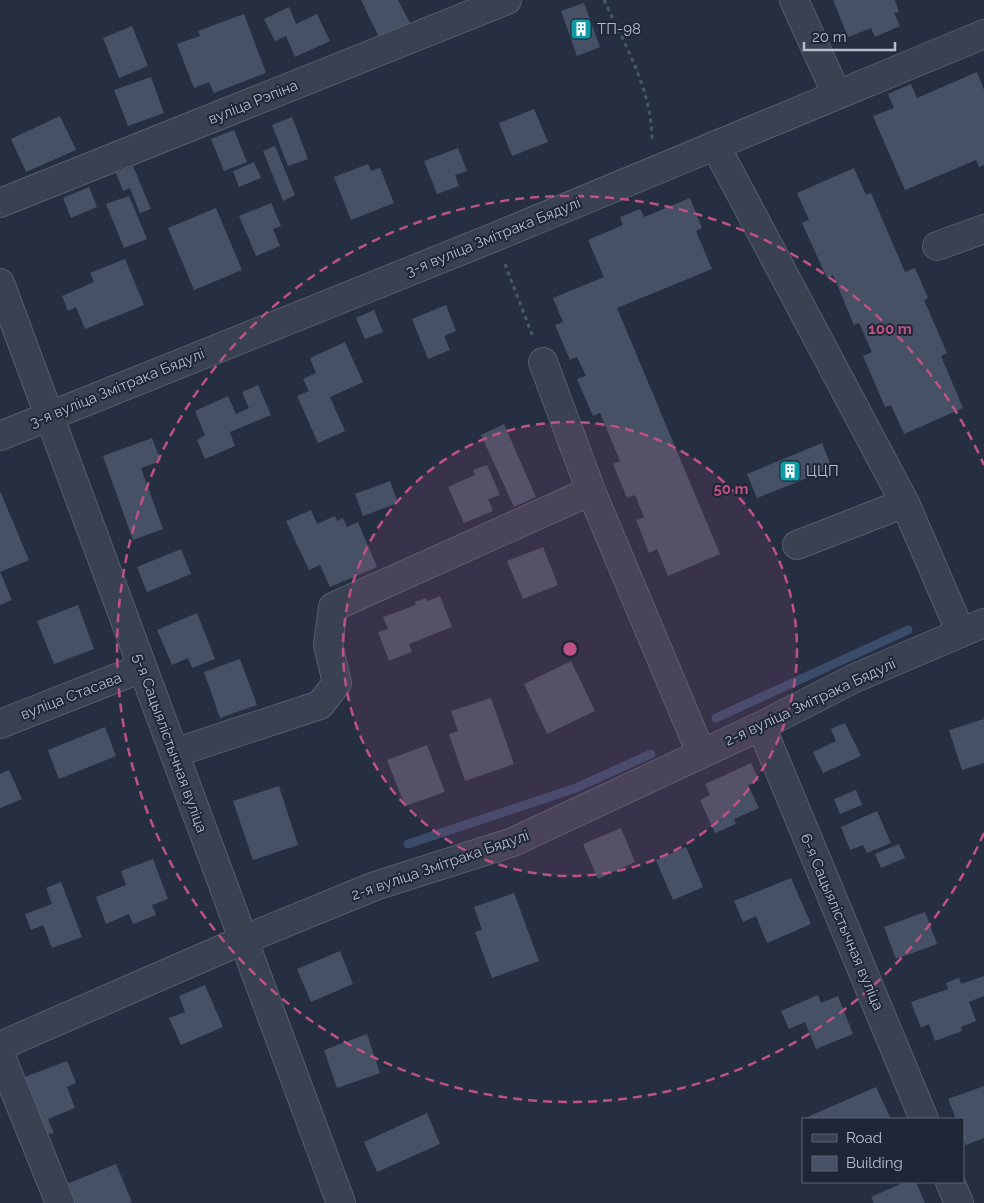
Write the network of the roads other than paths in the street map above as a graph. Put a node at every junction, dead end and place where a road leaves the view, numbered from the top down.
1 (507, 0) edge
2 (794, 0) edge
3 (984, 34) edge
4 (836, 95) junction
5 (715, 145) junction
6 (0, 203) edge
7 (984, 229) edge
8 (937, 246) dead end
9 (0, 283) edge
10 (543, 362) road end
11 (48, 416) junction
12 (0, 436) edge
13 (591, 491) junction
14 (905, 503) junction
15 (797, 545) dead end
16 (973, 628) edge
17 (142, 668) junction
18 (0, 724) edge
19 (761, 726) junction
20 (174, 753) junction
21 (701, 754) junction
22 (243, 940) junction
23 (0, 1046) edge
24 (0, 1054) edge
25 (924, 1118) edge
26 (950, 1183) edge
27 (60, 1203) edge
28 (341, 1203) edge
29 (959, 1203) edge

1 - 6 street, вуліца Рэпіна
2 - 4 street
3 - 4 street, 3-я вуліца Змітрака Бядулі
4 - 5 street, 3-я вуліца Змітрака Бядулі
5 - 11 street, 3-я вуліца Змітрака Бядулі
5 - 14 street
7 - 8 street
9 - 11 street, 5-я Сацыялістычная вуліца
10 - 13 street
11 - 12 street, 3-я вуліца Змітрака Бядулі
11 - 17 street, 5-я Сацыялістычная вуліца
13 - 20 street
13 - 21 street
14 - 15 street
14 - 16 street
16 - 19 street, 2-я вуліца Змітрака Бядулі
17 - 18 street, вуліца Стасава
17 - 20 street, 5-я Сацыялістычная вуліца
19 - 21 street, 2-я вуліца Змітрака Бядулі
19 - 25 street, 6-я Сацыялістычная вуліца
20 - 22 street, 5-я Сацыялістычная вуліца
21 - 22 street, 2-я вуліца Змітрака Бядулі
22 - 23 street, 2-я вуліца Змітрака Бядулі
22 - 28 street, 5-я Сацыялістычная вуліца
24 - 27 street
26 - 29 street

